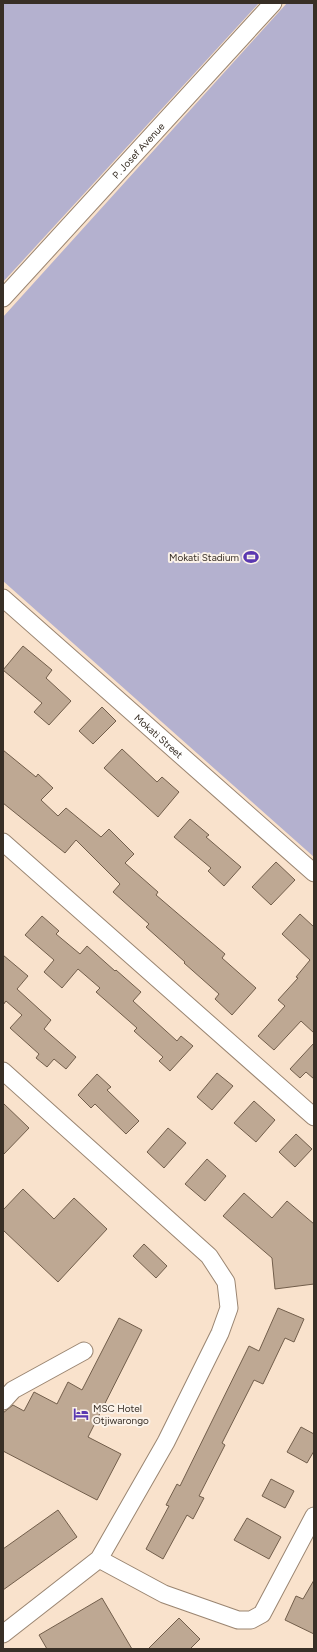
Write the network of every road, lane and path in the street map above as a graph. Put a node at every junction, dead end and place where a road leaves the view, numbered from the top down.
1 (273, 3) edge
2 (3, 298) edge
3 (3, 598) edge
4 (3, 842) edge
5 (314, 873) edge
6 (3, 1071) edge
7 (314, 1117) edge
8 (84, 1351) dead end
9 (3, 1401) edge
10 (314, 1516) edge
11 (98, 1559) junction
12 (3, 1634) edge

1 - 2 street, P. Josef Avenue
3 - 5 street, Mokati Street
4 - 7 street
6 - 11 street
8 - 9 street
10 - 11 street
11 - 12 street

